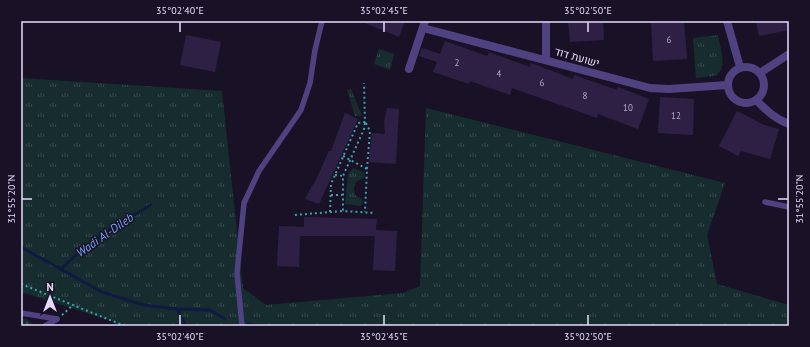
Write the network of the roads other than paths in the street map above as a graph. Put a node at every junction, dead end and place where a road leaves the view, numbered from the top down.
1 (322, 21) edge
2 (546, 21) edge
3 (727, 21) edge
4 (424, 25) edge
5 (789, 54) edge
6 (546, 60) junction
7 (740, 67) junction
8 (408, 69) dead end
9 (760, 73) junction
10 (727, 85) junction
11 (756, 100) junction
12 (789, 124) edge
13 (766, 202) dead end
14 (789, 207) edge
15 (21, 313) edge
16 (45, 326) edge
17 (242, 326) edge

1 - 17 lane
2 - 6 street
3 - 7 street
4 - 6 street, ישועת דוד
4 - 8 street
5 - 9 street
6 - 10 street, ישועת דוד
7 - 9 street
7 - 10 street
9 - 11 street
10 - 11 street
11 - 12 street
13 - 14 lane
15 - 16 lane

